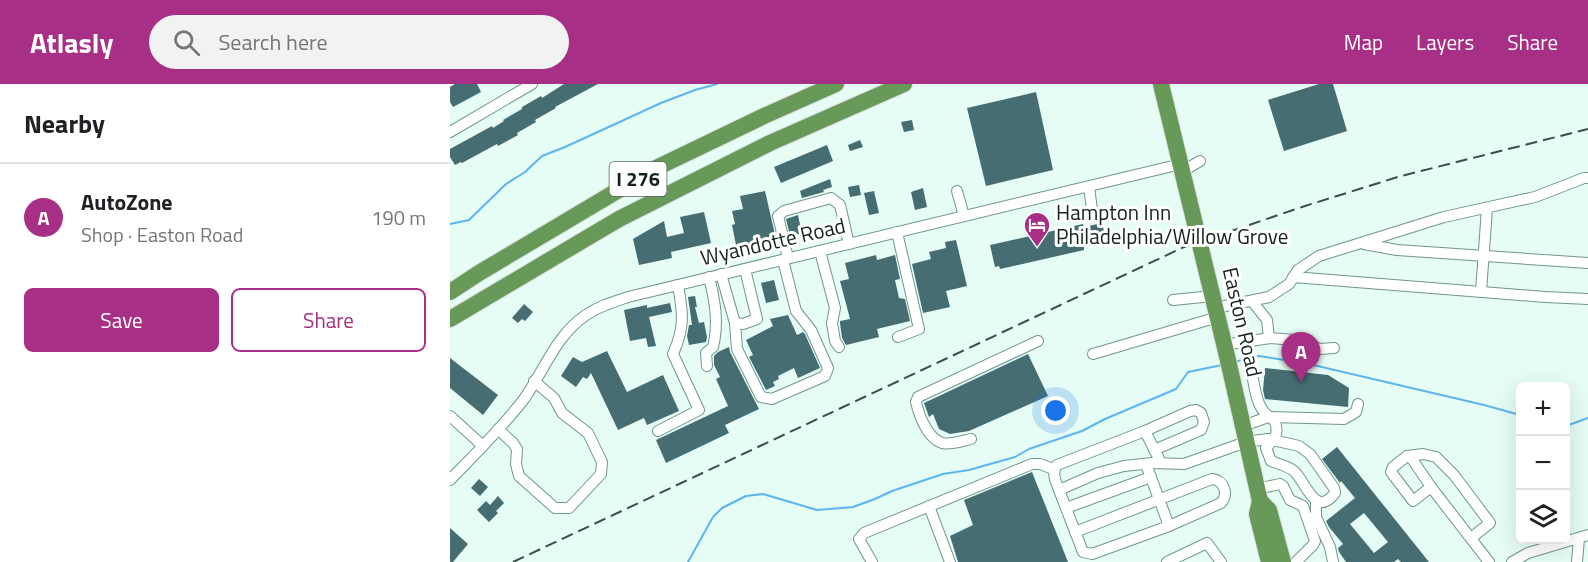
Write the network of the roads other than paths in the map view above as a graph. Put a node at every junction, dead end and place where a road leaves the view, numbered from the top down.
1 (532, 84) edge
2 (836, 84) edge
3 (904, 84) edge
4 (1161, 84) edge
5 (450, 132) edge
6 (1200, 161) dead end
7 (1182, 168) junction
8 (1588, 178) edge
9 (1089, 187) junction
10 (957, 190) dead end
11 (1487, 208) junction
12 (1092, 210) dead end
13 (964, 216) junction
14 (897, 232) junction
15 (1360, 243) junction
16 (849, 244) junction
17 (820, 251) junction
18 (1484, 256) junction
19 (785, 259) junction
20 (1588, 263) edge
21 (745, 269) junction
22 (721, 274) junction
23 (709, 277) junction
24 (1293, 278) junction
25 (678, 285) junction
26 (450, 292) edge
27 (1481, 292) junction
28 (1588, 299) edge
29 (1173, 300) dead end
30 (1251, 301) junction
31 (1215, 307) junction
32 (450, 319) edge
33 (735, 323) junction
34 (898, 338) dead end
35 (1269, 338) junction
36 (1038, 341) dead end
37 (839, 347) dead end
38 (1334, 348) dead end
39 (1093, 354) dead end
40 (1227, 358) junction
41 (707, 366) dead end
42 (1253, 379) dead end
43 (534, 381) junction
44 (1358, 404) dead end
45 (450, 416) edge
46 (1268, 417) junction
47 (498, 429) junction
48 (658, 430) dead end
49 (1145, 431) junction
50 (1244, 434) junction
51 (971, 439) dead end
52 (1275, 440) junction
53 (483, 446) junction
54 (1154, 450) junction
55 (1410, 456) junction
56 (1146, 464) junction
57 (1161, 464) junction
58 (1053, 469) junction
59 (1150, 477) junction
60 (450, 480) edge
61 (1431, 487) junction
62 (1059, 490) junction
63 (1258, 495) junction
64 (1159, 499) junction
65 (1316, 501) junction
66 (929, 506) junction
67 (1066, 508) junction
68 (1169, 526) junction
69 (1075, 532) junction
70 (1584, 537) edge
71 (1471, 538) junction
72 (872, 562) edge
73 (950, 562) edge
74 (1167, 562) edge
75 (1221, 562) edge
76 (1269, 562) edge
77 (1283, 562) edge
78 (1296, 562) edge
79 (1333, 562) edge
80 (1489, 562) edge
81 (1512, 562) edge
82 (1577, 562) edge

1 - 5 street
2 - 26 highway, I 276
3 - 32 highway, I 276
4 - 7 highway, Easton Road
6 - 7 street, Wyandotte Road
7 - 9 street, Wyandotte Road
7 - 31 highway, Easton Road
8 - 11 street
9 - 12 street
9 - 13 street, Wyandotte Road
10 - 13 street
11 - 15 street
11 - 18 street
13 - 14 street, Wyandotte Road
14 - 16 street, Wyandotte Road
14 - 34 street
15 - 18 street
15 - 24 street
16 - 17 street, Wyandotte Road
16 - 19 street
17 - 19 street, Wyandotte Road
17 - 37 street
18 - 20 street
18 - 27 street
19 - 21 street, Wyandotte Road
19 - 33 street
21 - 22 street, Wyandotte Road
21 - 33 street
22 - 23 street, Wyandotte Road
22 - 33 street
23 - 25 street, Wyandotte Road
23 - 41 street
24 - 27 street
24 - 30 street
25 - 43 street, Wyandotte Road
25 - 48 street
27 - 28 street
29 - 31 street
30 - 31 street
30 - 35 street
31 - 39 street
31 - 40 highway, Easton Road
35 - 38 street
35 - 40 street
36 - 51 street
40 - 50 highway, Easton Road
42 - 46 street
43 - 47 street, Wyandotte Road
43 - 47 street
44 - 46 street
45 - 53 street
46 - 50 street
46 - 52 street
47 - 53 street, Wyandotte Road
49 - 54 street
49 - 54 street
49 - 58 street
50 - 52 street
50 - 57 street
50 - 63 highway, Easton Road
52 - 65 street
52 - 65 street
53 - 60 street, Wyandotte Road
54 - 57 street
55 - 61 street
55 - 61 street
55 - 71 street
56 - 57 street
56 - 59 street
56 - 62 street
58 - 62 street
58 - 66 street
59 - 64 street
59 - 67 street
61 - 71 street
62 - 67 street
63 - 76 highway, Easton Road
63 - 77 highway, Easton Road
63 - 78 street
64 - 68 street
64 - 68 street
64 - 69 street
65 - 79 street
66 - 72 street
66 - 73 street
67 - 69 street
68 - 69 street
70 - 81 street
70 - 82 street
71 - 80 street
74 - 75 street

